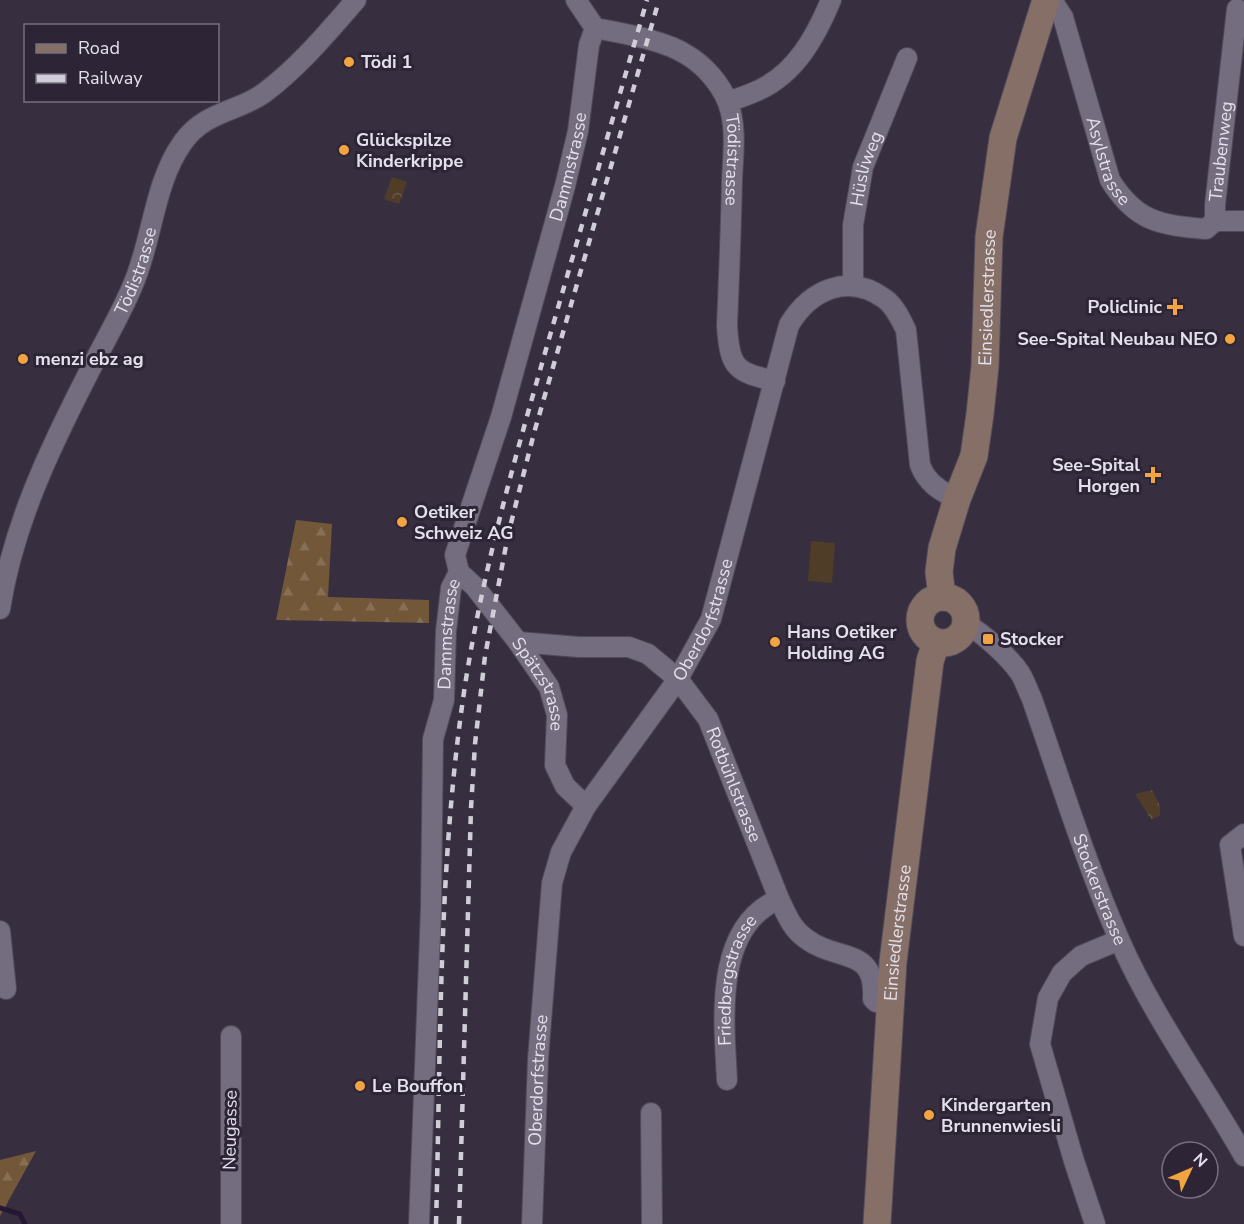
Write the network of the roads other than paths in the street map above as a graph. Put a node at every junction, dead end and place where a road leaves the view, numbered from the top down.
1 (356, 0) edge
2 (576, 0) edge
3 (831, 0) edge
4 (1046, 1) edge
5 (1237, 9) dead end
6 (595, 28) junction
7 (907, 58) dead end
8 (728, 102) junction
9 (1215, 221) junction
10 (1244, 221) edge
11 (853, 285) junction
12 (775, 381) junction
13 (957, 499) junction
14 (459, 572) junction
15 (942, 597) junction
16 (0, 609) edge
17 (966, 624) junction
18 (514, 636) junction
19 (936, 642) junction
20 (678, 679) junction
21 (586, 806) junction
22 (1244, 834) edge
23 (779, 899) junction
24 (0, 932) edge
25 (1244, 936) edge
26 (1119, 940) junction
27 (6, 989) dead end
28 (889, 1004) junction
29 (231, 1036) dead end
30 (727, 1080) dead end
31 (651, 1113) dead end
32 (1244, 1156) edge
33 (231, 1224) edge
34 (419, 1224) edge
35 (532, 1224) edge
36 (652, 1224) edge
37 (877, 1224) edge
38 (1095, 1224) edge

1 - 16 street, Tödistrasse
2 - 6 street
3 - 8 street
4 - 9 street, Asylstrasse
4 - 13 main road, Einsiedlerstrasse
5 - 9 street, Traubenweg
6 - 8 street, Tödistrasse
6 - 14 street, Dammstrasse
7 - 11 street, Hüsliweg
8 - 12 street, Tödistrasse
9 - 10 street, Asylstrasse
11 - 12 street, Oberdorfstrasse
11 - 13 street
12 - 20 street, Oberdorfstrasse
13 - 15 main road, Einsiedlerstrasse
14 - 18 street, Spätzstrasse
14 - 34 street, Dammstrasse
15 - 17 main road
15 - 19 main road
17 - 19 main road
17 - 26 street, Stockerstrasse
18 - 20 street, Rotbühlstrasse
18 - 21 street, Spätzstrasse
19 - 28 main road, Einsiedlerstrasse
20 - 21 street, Oberdorfstrasse
20 - 23 street, Rotbühlstrasse
21 - 35 street, Oberdorfstrasse
22 - 25 street
23 - 28 street, Rotbühlstrasse
23 - 30 street, Friedbergstrasse
24 - 27 street
26 - 32 street, Stockerstrasse
26 - 38 street
28 - 37 main road, Einsiedlerstrasse
29 - 33 street, Neugasse
31 - 36 street

